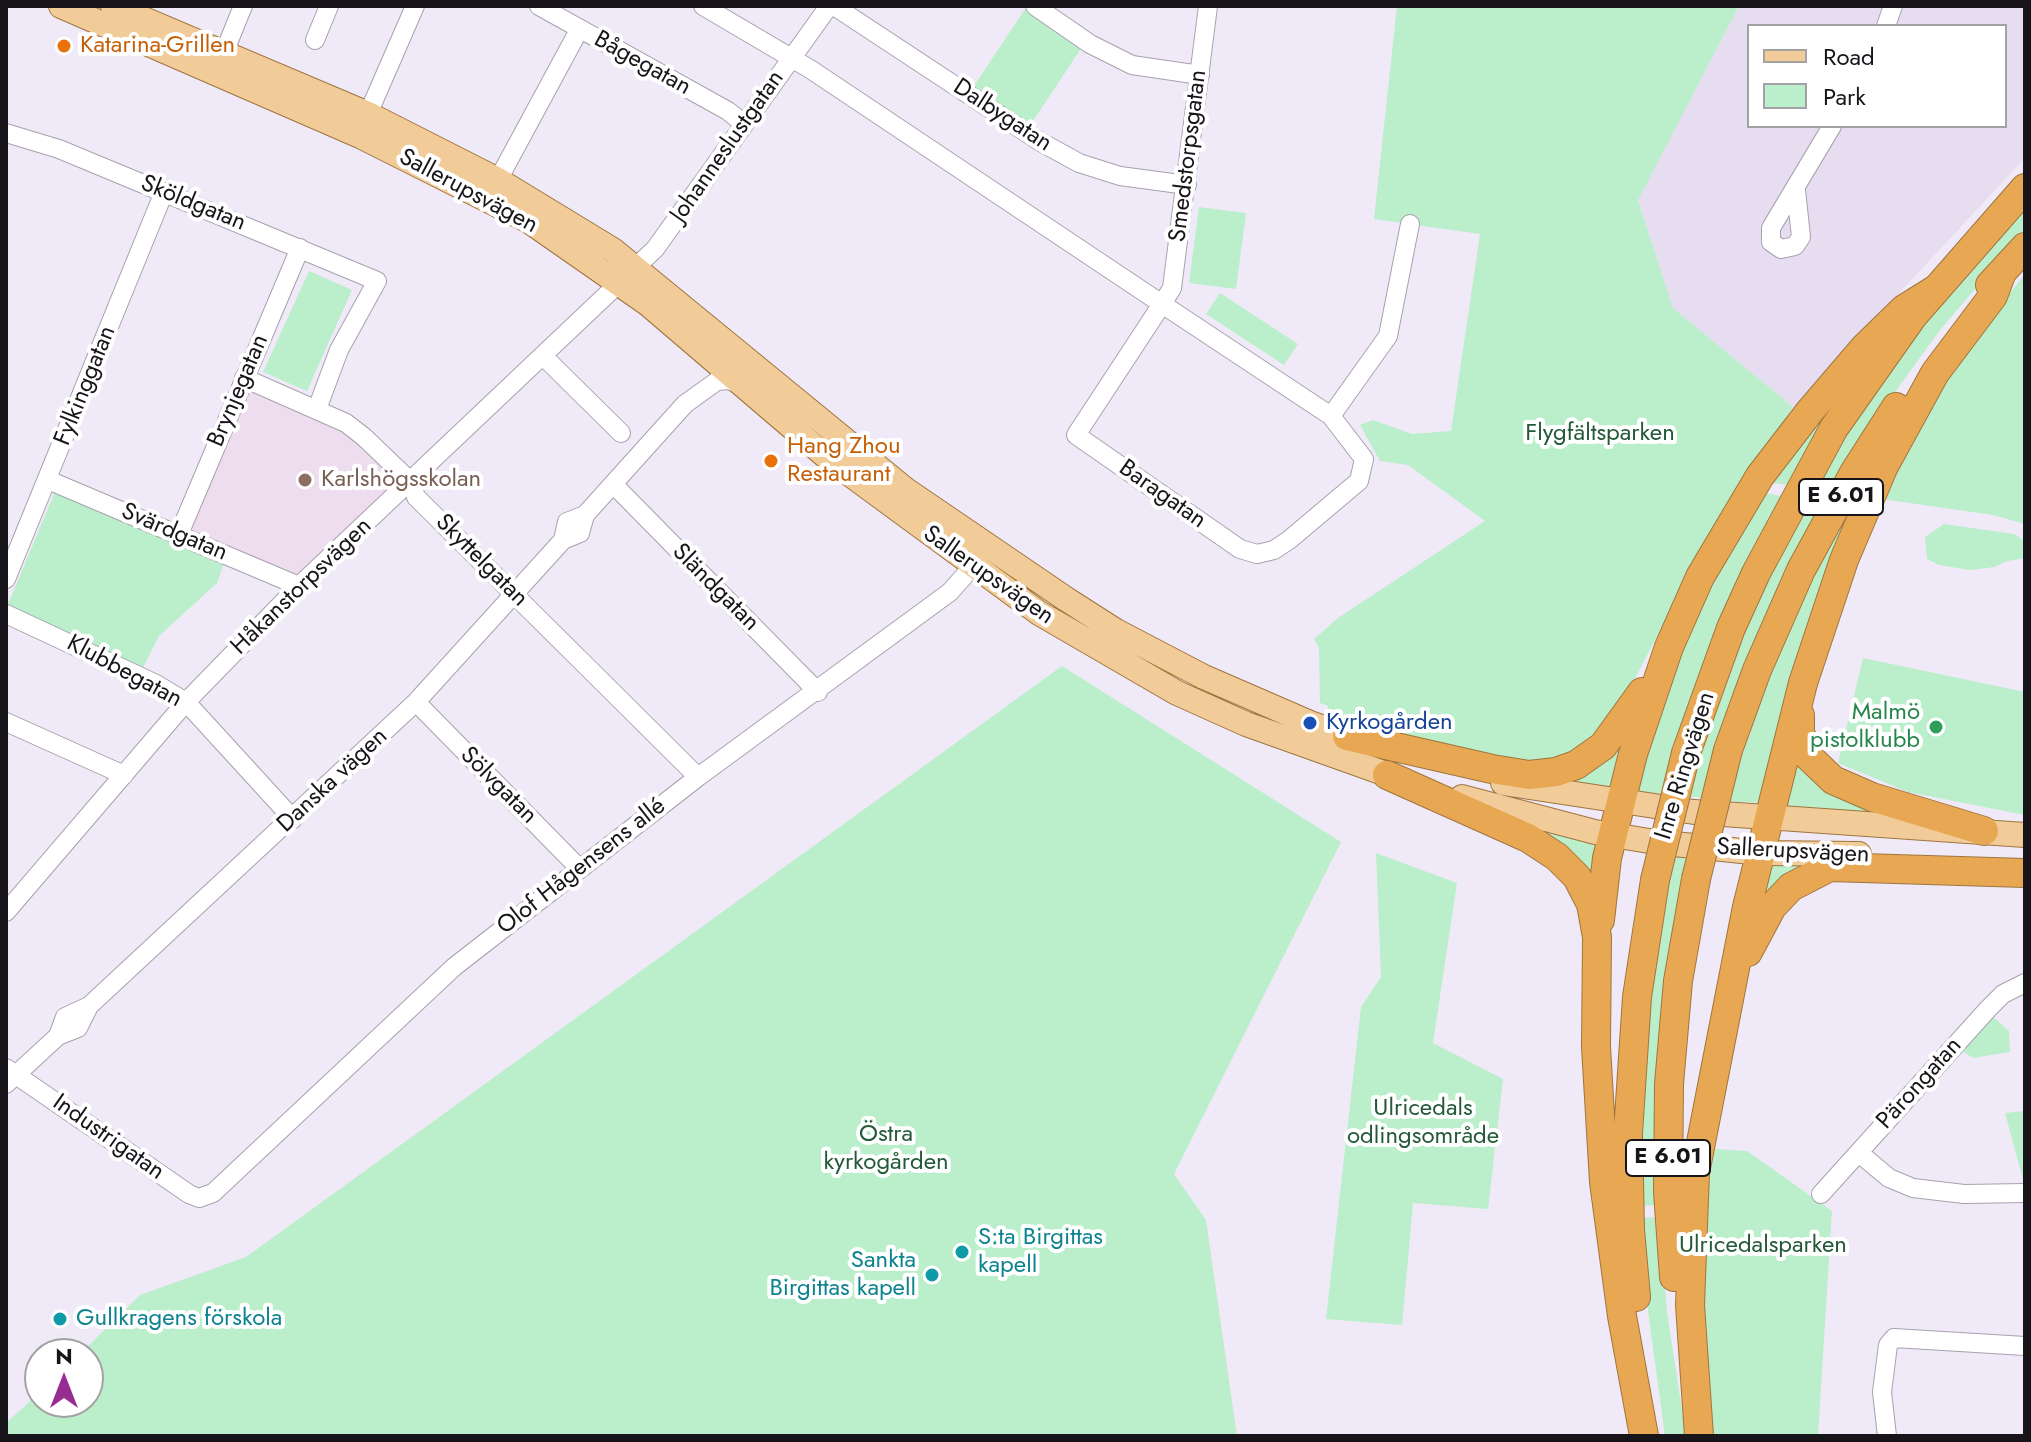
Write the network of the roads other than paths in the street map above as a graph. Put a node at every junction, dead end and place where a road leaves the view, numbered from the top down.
1 (61, 6) edge
2 (113, 6) edge
3 (243, 6) edge
4 (329, 6) edge
5 (415, 6) edge
6 (539, 6) edge
7 (703, 6) edge
8 (831, 6) edge
9 (1035, 6) edge
10 (1208, 6) edge
11 (579, 30) junction
12 (315, 40) dead end
13 (224, 53) junction
14 (791, 58) junction
15 (1200, 75) junction
16 (368, 114) junction
17 (744, 124) junction
18 (1831, 128) edge
19 (6, 133) edge
20 (498, 180) junction
21 (1187, 185) junction
22 (2025, 188) edge
23 (1796, 190) dead end
24 (164, 192) junction
25 (1410, 224) dead end
26 (2025, 247) edge
27 (300, 248) junction
28 (2002, 272) junction
29 (628, 275) junction
30 (1936, 289) junction
31 (1162, 304) junction
32 (543, 356) junction
33 (713, 359) junction
34 (244, 378) junction
35 (744, 386) junction
36 (685, 404) junction
37 (317, 409) junction
38 (817, 416) junction
39 (1331, 416) junction
40 (621, 433) dead end
41 (48, 480) junction
42 (411, 482) junction
43 (613, 484) junction
44 (179, 534) junction
45 (972, 567) junction
46 (6, 579) edge
47 (299, 586) junction
48 (513, 593) junction
49 (6, 614) edge
50 (1669, 647) junction
51 (1803, 683) junction
52 (818, 692) junction
53 (186, 702) junction
54 (416, 702) junction
55 (6, 722) edge
56 (1347, 736) junction
57 (124, 775) junction
58 (1387, 775) junction
59 (698, 777) junction
60 (1621, 803) junction
61 (293, 819) junction
62 (1769, 819) junction
63 (1984, 831) junction
64 (1612, 835) junction
65 (2025, 835) edge
66 (1761, 853) junction
67 (2025, 863) edge
68 (580, 869) junction
69 (2025, 873) edge
70 (6, 912) edge
71 (1597, 969) junction
72 (2025, 983) edge
73 (1729, 997) junction
74 (9, 1076) edge
75 (1859, 1153) junction
76 (213, 1193) joint
77 (2025, 1193) edge
78 (1821, 1194) dead end
79 (2025, 1346) edge
80 (1644, 1436) edge
81 (1656, 1436) edge
82 (1698, 1436) edge
83 (1887, 1436) edge

1 - 29 main road, Sallerupsvägen
2 - 13 main road, Sallerupsvägen
3 - 13 street
4 - 12 street
5 - 16 street
6 - 11 street, Bågegatan
7 - 14 street
8 - 14 street, Johanneslustgatan
8 - 21 street, Dalbygatan
9 - 15 street
10 - 15 street, Smedstorpsgatan
11 - 17 street, Bågegatan
11 - 20 street
13 - 16 main road, Sallerupsvägen
14 - 17 street, Johanneslustgatan
14 - 31 street
15 - 21 street, Smedstorpsgatan
16 - 20 main road, Sallerupsvägen
17 - 29 street, Johanneslustgatan
18 - 23 street
19 - 24 street, Sköldgatan
20 - 29 main road, Sallerupsvägen
21 - 31 street, Smedstorpsgatan
22 - 30 highway, Inre Ringvägen / E 6.01
24 - 27 street, Sköldgatan
24 - 41 street, Fylkinggatan
25 - 39 street
26 - 28 highway, Inre Ringvägen / E 6.01
27 - 34 street, Brynjegatan
27 - 37 street, Sköldgatan
28 - 51 highway
28 - 82 highway, Inre Ringvägen / E 6.01, bridge
29 - 32 street, Håkanstorpsvägen
29 - 33 main road, Sallerupsvägen
29 - 38 main road, Sallerupsvägen
30 - 50 highway
30 - 81 highway, Inre Ringvägen / E 6.01, bridge
31 - 39 street
31 - 39 street, Baragatan
32 - 40 street
32 - 42 street, Håkanstorpsvägen
33 - 35 main road, Sallerupsvägen
33 - 36 street, Danska vägen
33 - 38 main road
34 - 37 street, Skyttelgatan
34 - 44 street, Brynjegatan
35 - 36 street, Danska vägen
35 - 45 main road, Sallerupsvägen
36 - 43 street, Danska vägen
37 - 42 street, Skyttelgatan
38 - 56 main road, Sallerupsvägen
41 - 44 street, Svärdgatan
41 - 46 street, Fylkinggatan
42 - 47 street, Håkanstorpsvägen
42 - 48 street, Skyttelgatan
43 - 48 street, Danska vägen
43 - 52 street, Sländgatan
44 - 47 street, Svärdgatan
45 - 52 street, Olof Hågensens allé
45 - 58 main road, Sallerupsvägen
47 - 53 street, Håkanstorpsvägen
48 - 54 street, Danska vägen
48 - 59 street, Skyttelgatan
49 - 53 street, Klubbegatan
50 - 56 highway
50 - 60 highway
51 - 62 highway
51 - 63 highway
52 - 59 street, Olof Hågensens allé
53 - 57 street, Håkanstorpsvägen
53 - 61 street, Klubbegatan
54 - 61 street, Danska vägen
54 - 68 street, Sölvgatan
55 - 57 street
56 - 60 main road, Sallerupsvägen
57 - 70 street, Håkanstorpsvägen
58 - 64 main road, Sallerupsvägen
58 - 71 highway
59 - 68 street, Olof Hågensens allé
60 - 62 main road, Sallerupsvägen
60 - 64 highway
61 - 74 street, Danska vägen
62 - 63 main road, Sallerupsvägen
62 - 66 highway
63 - 65 main road, Sallerupsvägen
64 - 66 main road, Sallerupsvägen
64 - 71 highway
66 - 67 main road, Sallerupsvägen
66 - 73 highway
68 - 76 street, Olof Hågensens allé
69 - 73 highway
71 - 80 highway
72 - 75 street, Pärongatan
73 - 82 highway
74 - 76 street, Industrigatan
75 - 77 street
75 - 78 street, Pärongatan
79 - 83 street

